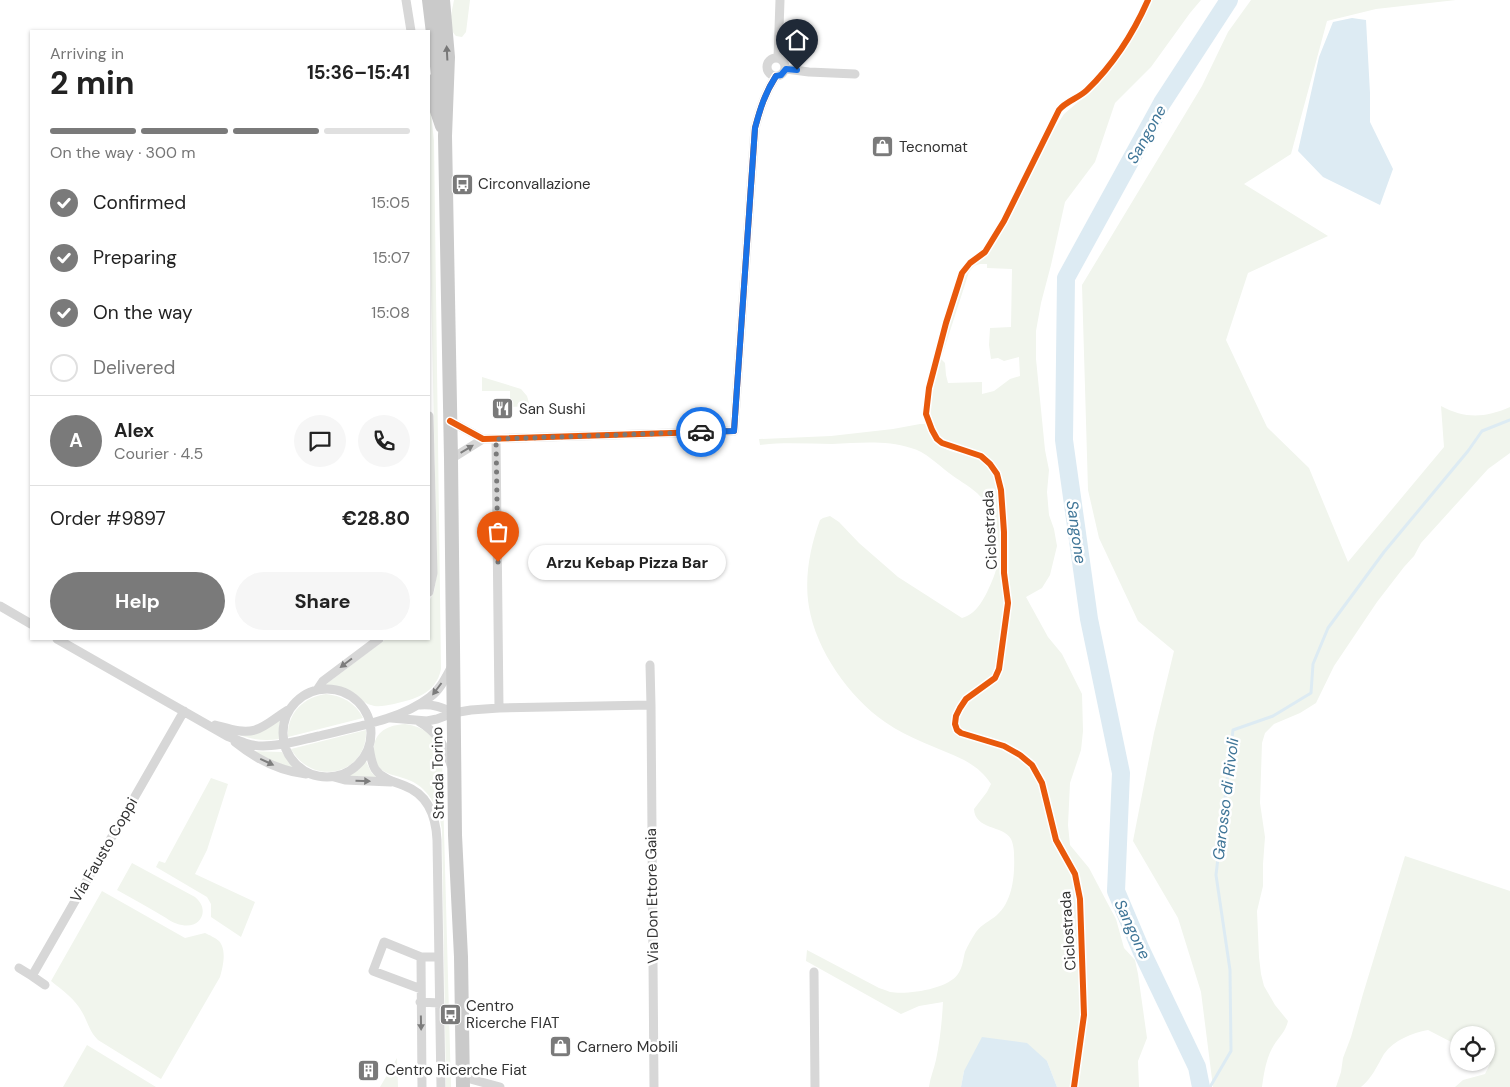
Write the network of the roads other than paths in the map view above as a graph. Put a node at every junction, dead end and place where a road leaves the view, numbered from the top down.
1 (406, 0) edge
2 (423, 0) edge
3 (429, 0) edge
4 (443, 0) edge
5 (780, 0) edge
6 (411, 30) edge
7 (427, 30) edge
8 (430, 55) edge
9 (778, 58) junction
10 (786, 69) junction
11 (855, 74) dead end
12 (776, 76) junction
13 (445, 136) junction
14 (450, 420) junction
15 (483, 439) junction
16 (496, 439) junction
17 (430, 455) edge
18 (451, 458) junction
19 (430, 587) edge
20 (0, 606) edge
21 (30, 623) edge
22 (59, 640) edge
23 (378, 640) edge
24 (650, 665) dead end
25 (453, 666) junction
26 (317, 690) junction
27 (650, 705) junction
28 (416, 706) junction
29 (499, 708) junction
30 (290, 709) junction
31 (184, 711) junction
32 (453, 713) junction
33 (391, 718) junction
34 (416, 720) junction
35 (204, 722) junction
36 (370, 724) junction
37 (227, 736) junction
38 (284, 744) junction
39 (369, 746) junction
40 (454, 774) junction
41 (312, 775) junction
42 (334, 777) junction
43 (394, 782) junction
44 (421, 957) junction
45 (438, 957) junction
46 (19, 968) dead end
47 (814, 972) dead end
48 (32, 976) junction
49 (45, 985) dead end
50 (420, 989) junction
51 (420, 1002) junction
52 (439, 1003) junction
53 (463, 1082) edge
54 (422, 1087) edge
55 (441, 1087) edge
56 (500, 1087) edge
57 (654, 1087) edge
58 (815, 1087) edge

1 - 6 street
2 - 7 main road
3 - 13 main road, Strada Torino
13 -> 4 main road, Strada Torino
5 - 9 street
8 - 13 main road
9 - 10 street
9 - 12 street
10 - 11 street
10 - 12 street
12 - 16 street
13 - 14 main road, Strada Torino
14 - 15 street
14 - 18 main road, Strada Torino
15 - 16 street
18 -> 15 street
16 - 29 street
17 - 19 street
18 - 25 main road, Strada Torino
20 - 21 street
22 - 31 street
23 -> 26 street
24 - 27 street, Via Don Ettore Gaia
25 -> 28 street
25 - 32 main road, Strada Torino
26 - 30 street
26 - 36 street
27 - 29 street
27 - 57 street, Via Don Ettore Gaia
28 - 32 street
28 - 33 street
29 - 32 street
30 - 35 street
30 - 38 street
31 - 35 street
31 - 48 street, Via Fausto Coppi
32 - 34 street
32 - 40 main road, Strada Torino
33 - 34 street
33 - 36 street
34 - 40 street
35 - 37 street
36 - 38 street
36 - 39 street
37 - 38 street
37 -> 41 street
38 - 41 street
39 - 42 street
39 - 43 street
40 - 53 main road, Strada Torino
41 - 42 street
42 -> 43 street
43 - 45 street, Strada Torino
44 - 45 street
44 - 50 street
44 - 50 street
45 - 52 street, Strada Torino
46 - 48 street
47 - 58 street
48 - 49 street
50 - 51 street
51 - 52 street
51 -> 54 street
52 - 55 street, Strada Torino
53 - 56 street

